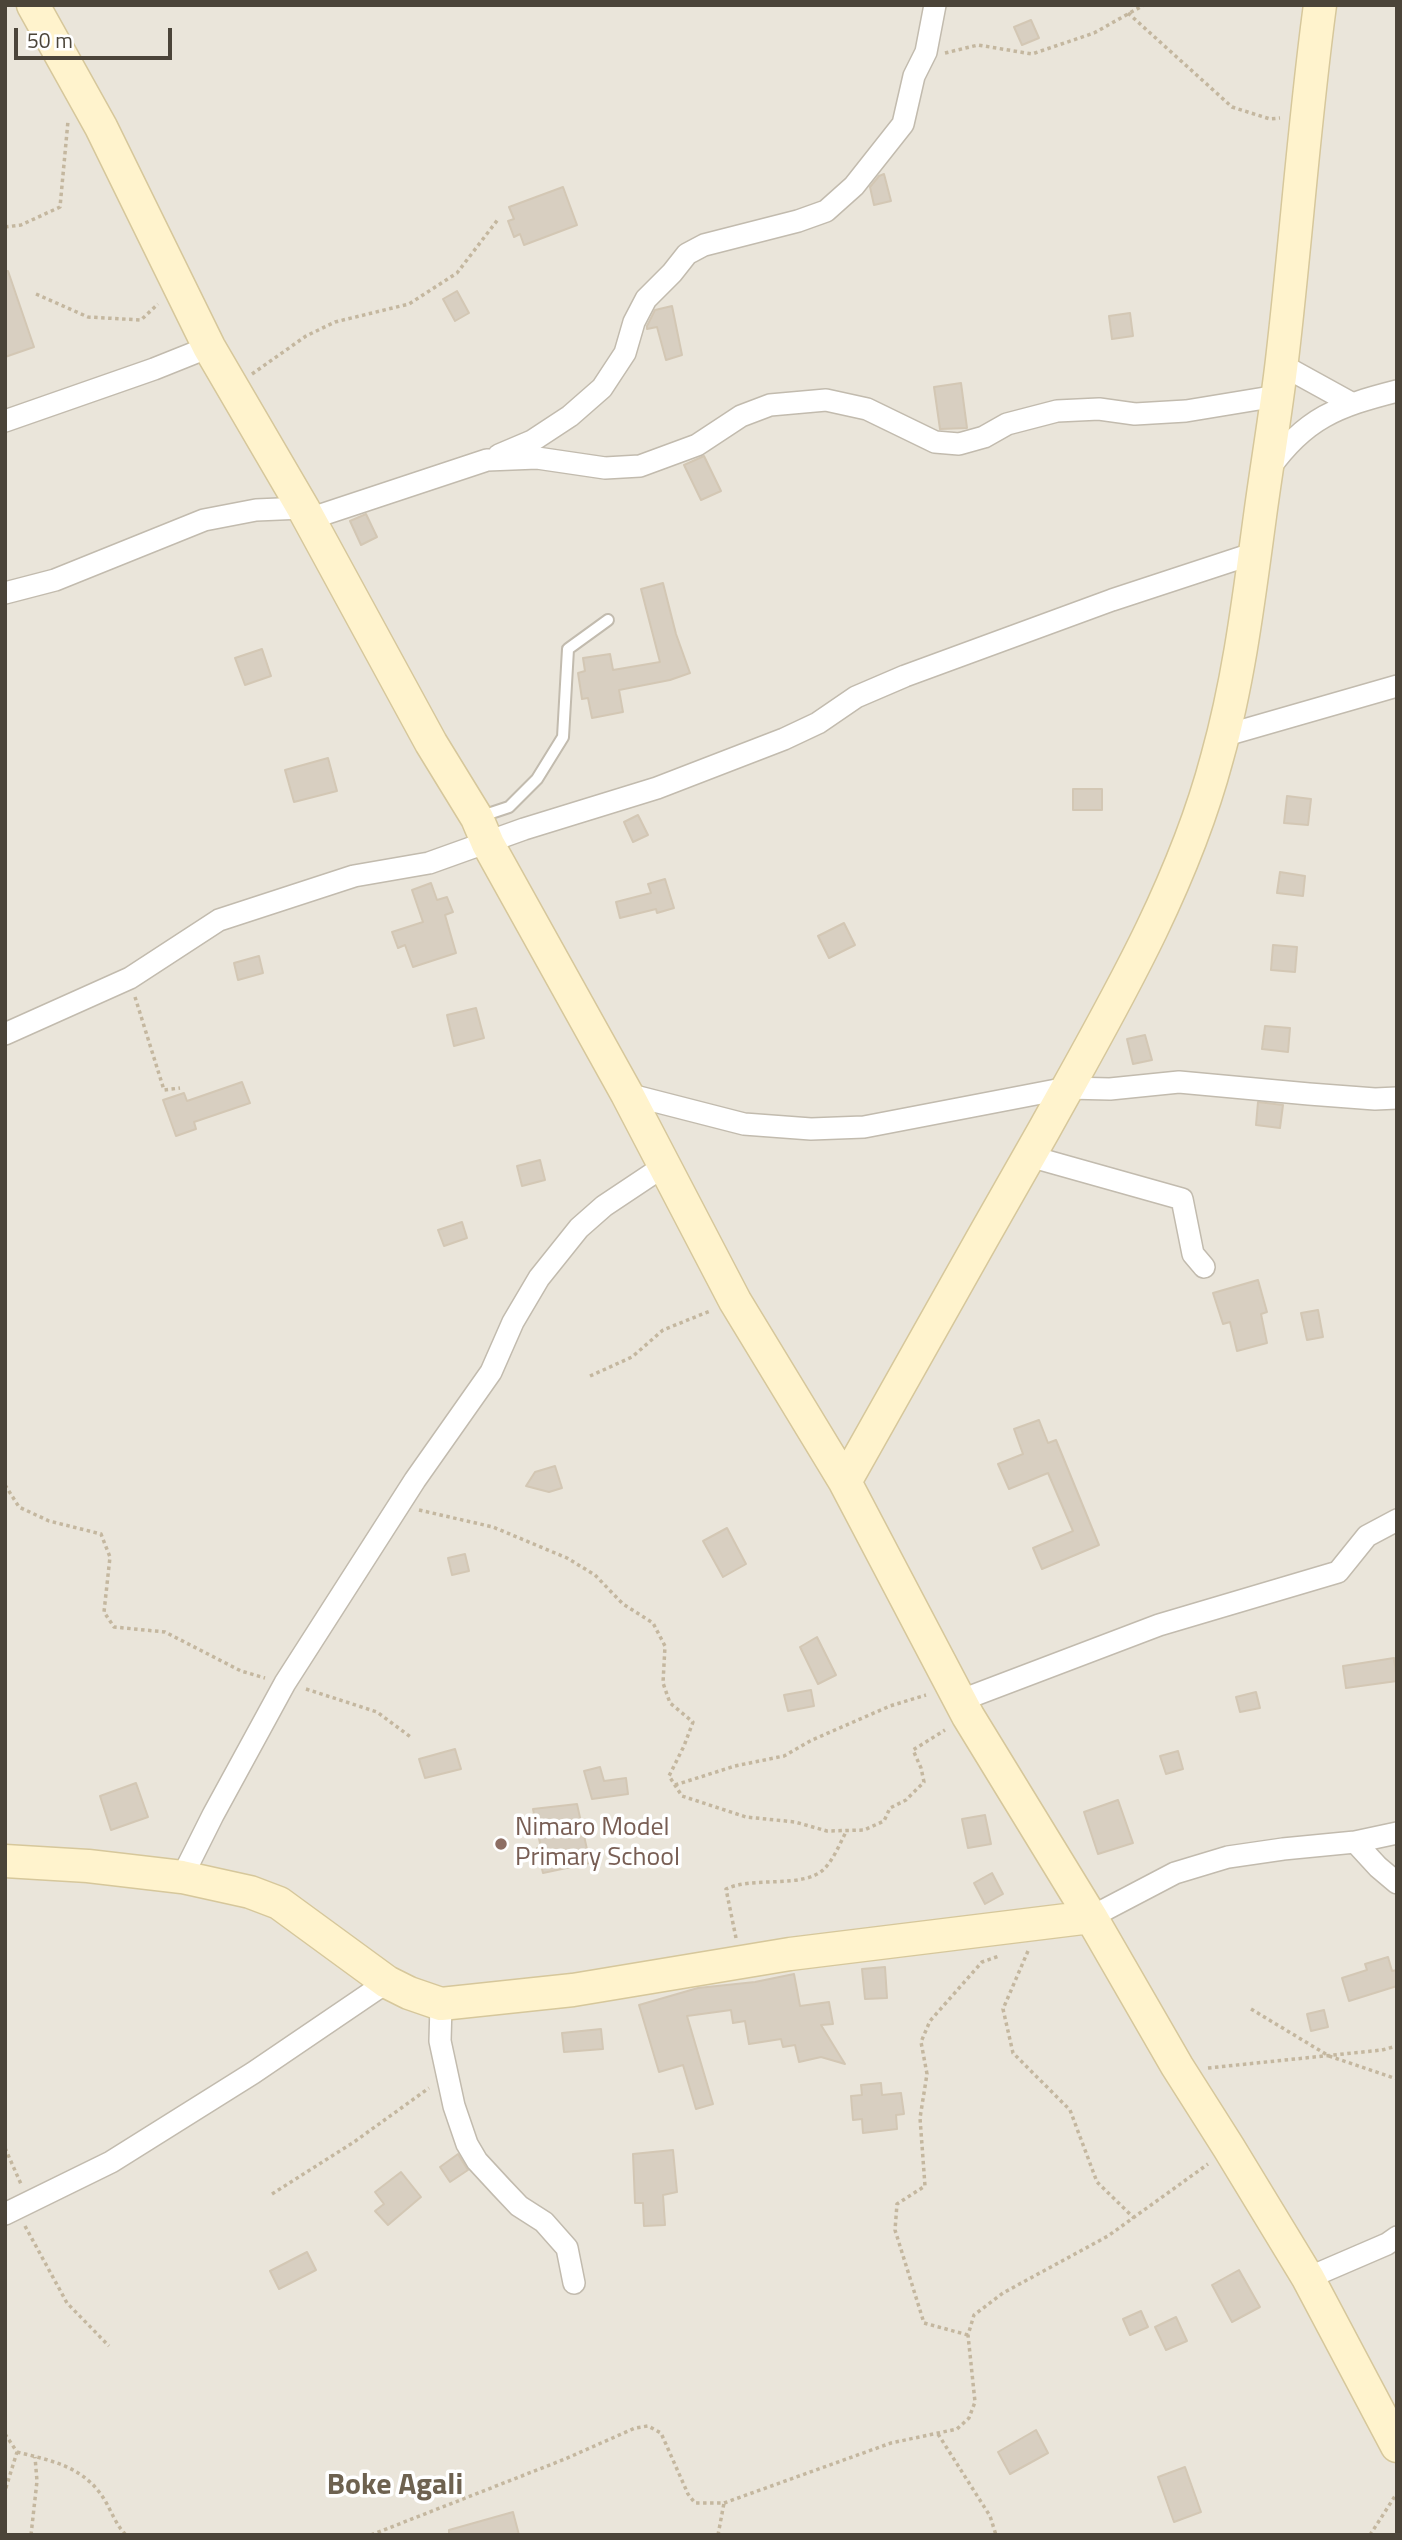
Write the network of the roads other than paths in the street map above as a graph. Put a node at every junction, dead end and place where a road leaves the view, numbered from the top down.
1 (33, 5) edge
2 (935, 5) edge
3 (1320, 5) edge
4 (209, 347) junction
5 (1280, 380) junction
6 (1397, 391) edge
7 (1351, 403) junction
8 (5, 421) edge
9 (487, 460) junction
10 (1266, 474) junction
11 (306, 513) junction
12 (1255, 552) junction
13 (5, 593) edge
14 (608, 620) dead end
15 (1397, 686) edge
16 (1223, 736) junction
17 (482, 831) junction
18 (5, 1034) edge
19 (1067, 1088) junction
20 (627, 1094) junction
21 (1397, 1098) edge
22 (1029, 1156) junction
23 (664, 1166) junction
24 (1204, 1267) dead end
25 (845, 1482) junction
26 (1397, 1520) edge
27 (960, 1701) junction
28 (1397, 1833) edge
29 (1355, 1842) junction
30 (5, 1861) edge
31 (182, 1877) junction
32 (1397, 1883) edge
33 (1091, 1917) junction
34 (387, 1982) junction
35 (441, 2004) junction
36 (17, 2208) edge
37 (1397, 2237) edge
38 (1308, 2278) junction
39 (574, 2283) dead end
40 (1397, 2446) edge

1 - 4 street
2 - 9 street
3 - 5 street
4 - 8 street
4 - 11 street
5 - 7 street
5 - 9 street
5 - 10 street
6 - 7 street
7 - 10 street
9 - 11 street
10 - 12 street
11 - 13 street
11 - 17 street
12 - 16 street
12 - 17 street
14 - 17 lane
15 - 16 street
16 - 19 street
17 - 18 street
17 - 20 street
19 - 20 street
19 - 21 street
19 - 22 street
20 - 23 street
22 - 24 street
22 - 25 street
23 - 25 street
23 - 31 street
25 - 27 street
26 - 27 street
27 - 33 street
28 - 29 street
29 - 32 street
29 - 33 street
30 - 31 street
31 - 34 street
33 - 35 street
33 - 38 street
34 - 35 street
34 - 36 street
35 - 39 street
37 - 38 street
38 - 40 street

